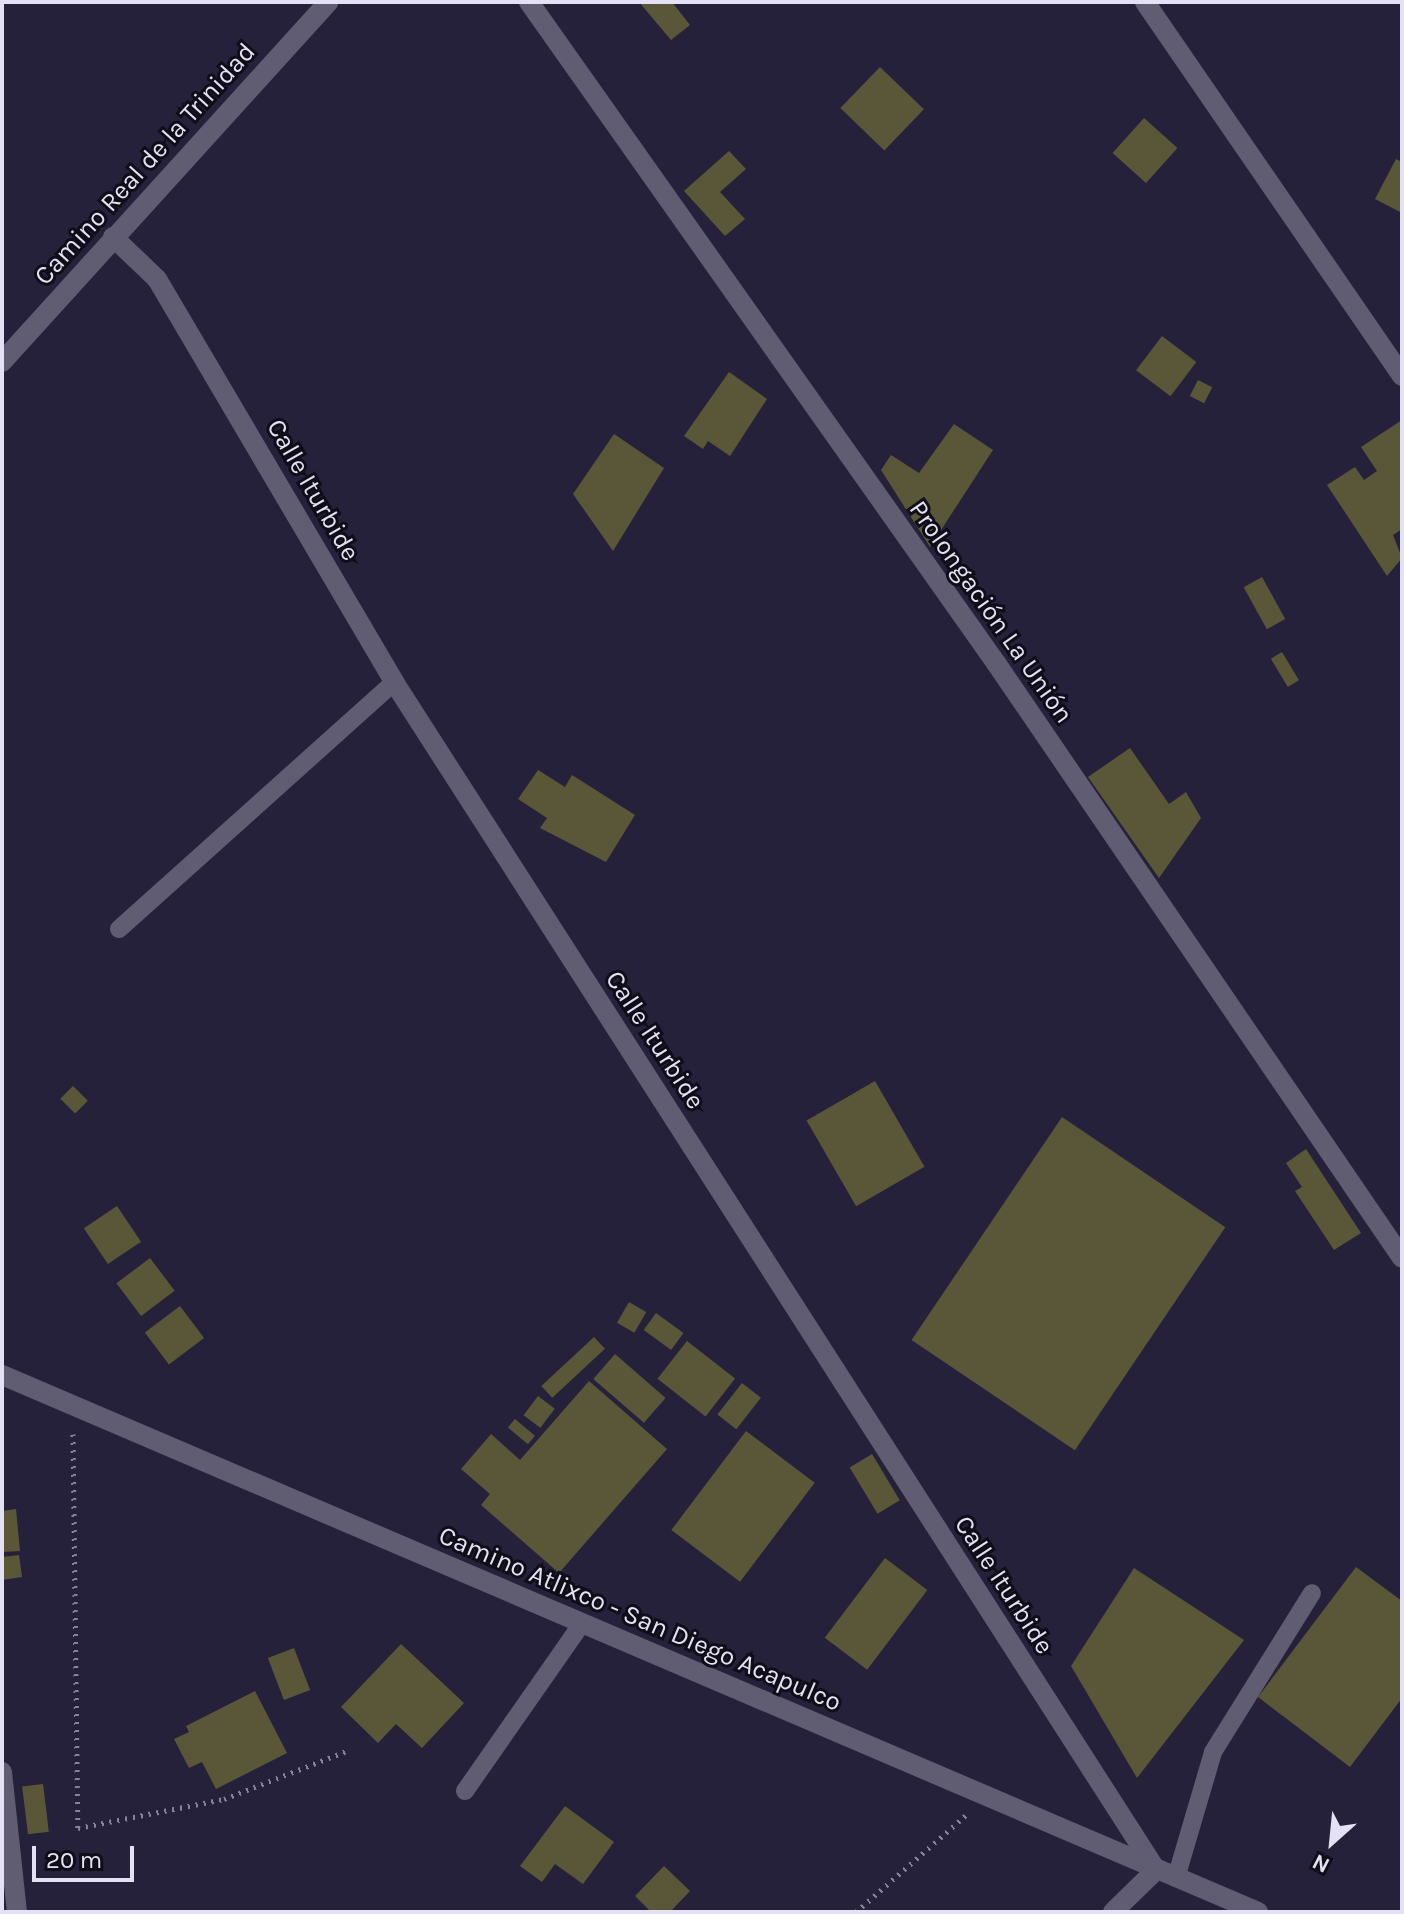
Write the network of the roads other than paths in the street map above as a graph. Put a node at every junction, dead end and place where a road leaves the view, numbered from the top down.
1 (328, 2) edge
2 (529, 2) edge
3 (1145, 2) edge
4 (113, 237) junction
5 (2, 362) edge
6 (1402, 376) edge
7 (394, 682) junction
8 (119, 929) dead end
9 (1402, 1258) edge
10 (2, 1375) edge
11 (1312, 1593) dead end
12 (582, 1623) junction
13 (2, 1772) edge
14 (465, 1791) dead end
15 (1166, 1874) junction
16 (17, 1912) edge
17 (1113, 1912) edge
18 (1258, 1912) edge

1 - 4 street, Camino Real de la Trinidad
2 - 9 street, Prolongación La Unión
3 - 6 street
4 - 5 street, Camino Real de la Trinidad
4 - 7 street, Calle Iturbide
7 - 8 lane
7 - 15 street, Calle Iturbide
10 - 12 street, Camino Atlixco - San Diego Acapulco
11 - 15 lane
12 - 14 lane
12 - 15 street, Camino Atlixco - San Diego Acapulco
13 - 16 street
15 - 17 street
15 - 18 street, Camino Atlixco - San Diego Acapulco

